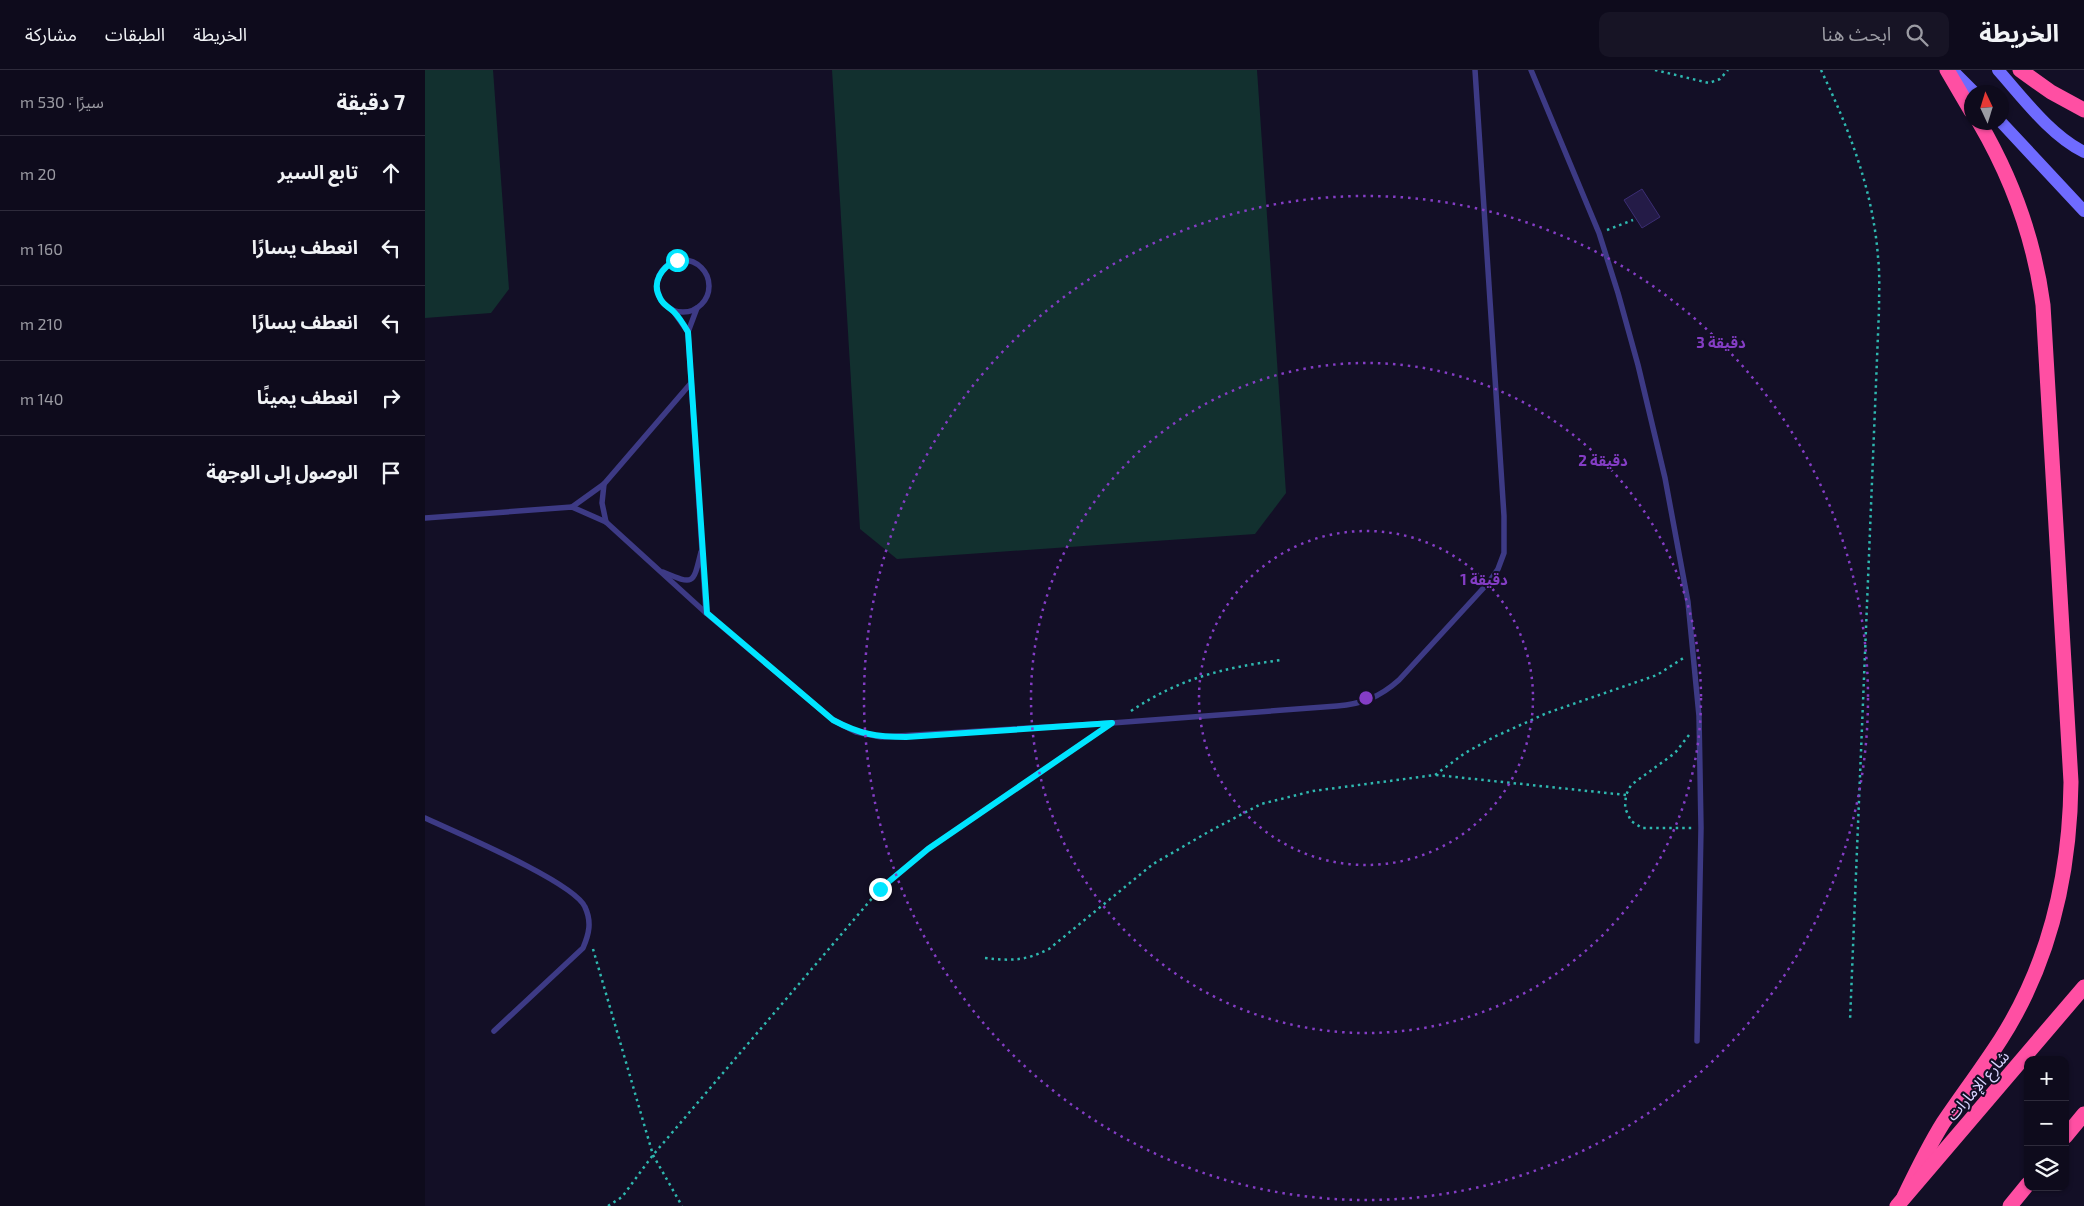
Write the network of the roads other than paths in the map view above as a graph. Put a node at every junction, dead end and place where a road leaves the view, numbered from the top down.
1 (1475, 70) edge
2 (1531, 70) edge
3 (1947, 70) edge
4 (1952, 70) edge
5 (1997, 70) edge
6 (2020, 70) edge
7 (1967, 85) edge
8 (1964, 99) edge
9 (2084, 110) edge
10 (1984, 130) edge
11 (2008, 130) edge
12 (2084, 152) edge
13 (2084, 211) edge
14 (697, 308) junction
15 (672, 310) junction
16 (688, 332) junction
17 (691, 383) junction
18 (604, 484) junction
19 (572, 507) junction
20 (425, 518) edge
21 (605, 522) junction
22 (703, 546) junction
23 (658, 570) junction
24 (707, 613) junction
25 (425, 818) edge
26 (2084, 987) edge
27 (494, 1031) dead end
28 (1697, 1041) dead end
29 (2084, 1114) edge
30 (2069, 1132) edge
31 (2024, 1189) edge
32 (1900, 1201) edge
33 (2010, 1206) edge

1 - 24 lane
2 - 28 lane
3 - 8 highway
4 - 7 main road
5 - 12 main road
6 - 9 highway
10 - 32 highway
11 - 13 main road
14 - 15 lane
14 - 15 lane
14 - 16 lane
15 - 16 lane
16 - 17 lane
17 - 18 lane
17 - 22 lane
18 - 19 lane
18 - 21 lane
19 - 20 lane
19 - 21 lane
21 - 23 lane
22 - 23 lane
22 - 24 lane
23 - 24 lane
25 - 27 lane
26 - 32 highway, شارع الإمارات
29 - 30 highway
31 - 33 highway

